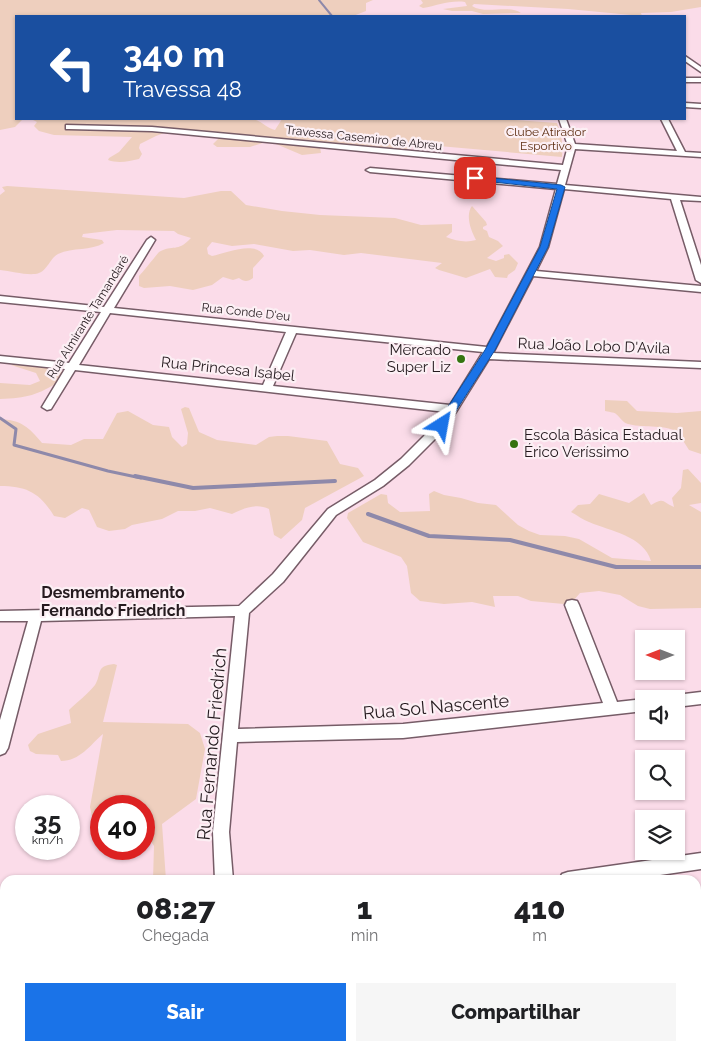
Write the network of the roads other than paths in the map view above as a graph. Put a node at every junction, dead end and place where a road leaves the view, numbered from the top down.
1 (686, 59) edge
2 (701, 70) edge
3 (686, 80) edge
4 (701, 80) edge
5 (686, 105) edge
6 (701, 106) edge
7 (562, 120) edge
8 (665, 120) edge
9 (70, 127) dead end
10 (572, 146) junction
11 (682, 154) junction
12 (701, 156) edge
13 (566, 168) junction
14 (370, 170) dead end
15 (561, 187) junction
16 (675, 197) junction
17 (701, 199) edge
18 (151, 240) dead end
19 (530, 273) junction
20 (701, 280) edge
21 (701, 289) edge
22 (0, 299) edge
23 (108, 311) junction
24 (292, 330) junction
25 (488, 353) junction
26 (0, 359) edge
27 (701, 365) edge
28 (73, 367) junction
29 (266, 388) junction
30 (47, 407) dead end
31 (453, 409) junction
32 (572, 605) dead end
33 (242, 611) junction
34 (36, 615) junction
35 (0, 616) edge
36 (701, 698) edge
37 (685, 700) edge
38 (635, 706) edge
39 (613, 709) junction
40 (230, 736) junction
41 (0, 745) edge
42 (701, 862) edge
43 (224, 875) edge
44 (605, 875) edge

1 - 2 street
3 - 4 street
5 - 6 street
7 - 10 street
8 - 11 street
9 - 13 street, Travessa Casemiro de Abreu
10 - 11 street
10 - 13 street
11 - 12 street
13 - 15 street
14 - 15 street
15 - 16 street
15 - 19 street
16 - 17 street
16 - 20 street
18 - 23 street, Rua Almirante Tamandaré
19 - 21 street
19 - 25 street
22 - 23 street, Rua Conde D'eu
23 - 24 street, Rua Conde D'eu
23 - 28 street, Rua Almirante Tamandaré
24 - 25 street, Rua Conde D'eu
24 - 29 street
25 - 27 street, Rua João Lobo D'Avila
25 - 31 street
26 - 28 street, Rua Princesa Isabel
28 - 29 street, Rua Princesa Isabel
28 - 30 street, Rua Almirante Tamandaré
29 - 31 street, Rua Princesa Isabel
31 - 33 street
32 - 39 street
33 - 34 street
33 - 40 street, Rua Fernando Friedrich
34 - 35 street
34 - 41 street
36 - 37 street
38 - 39 street, Rua Sol Nascente
39 - 40 street, Rua Sol Nascente
40 - 43 street, Rua Fernando Friedrich
42 - 44 street

